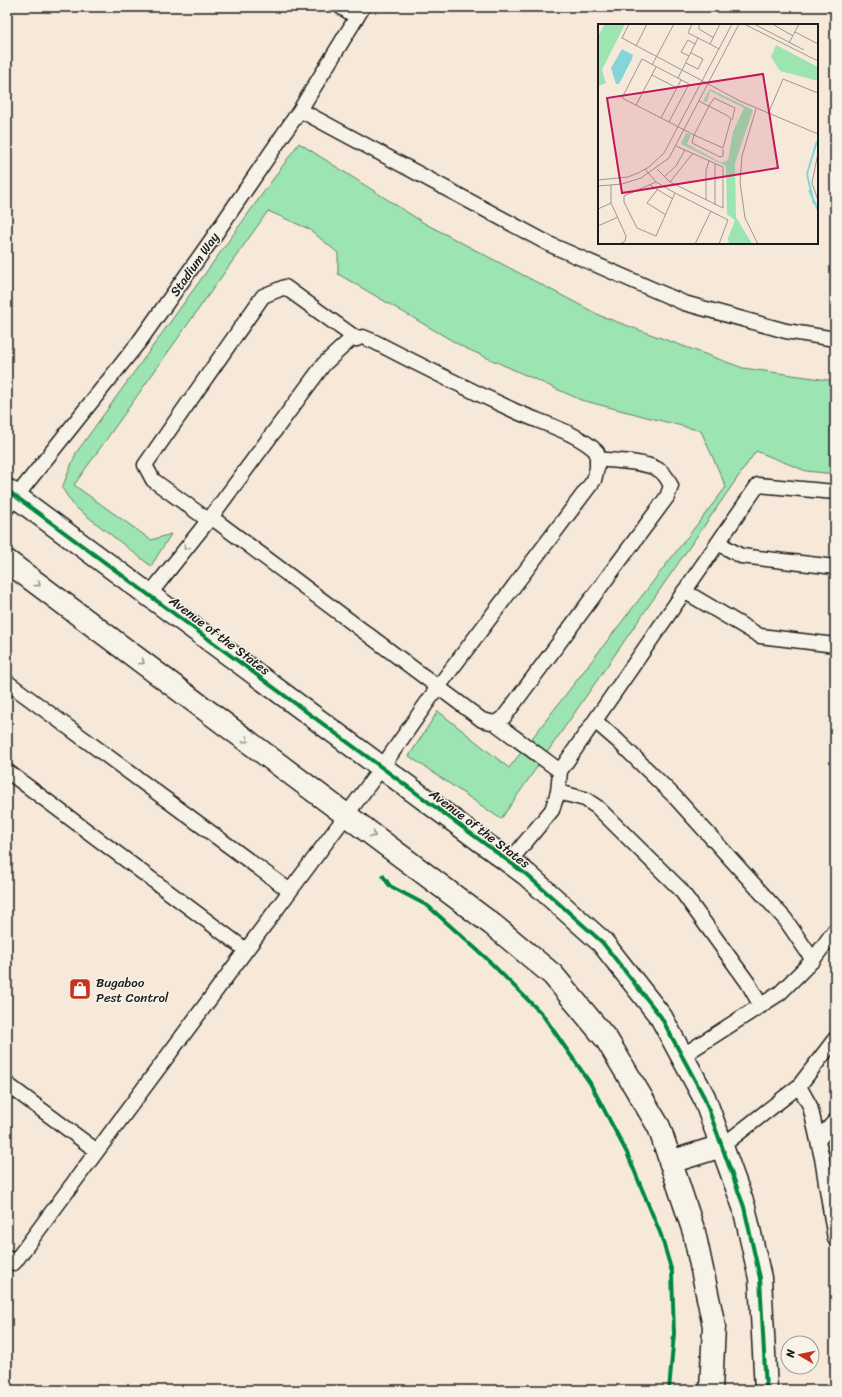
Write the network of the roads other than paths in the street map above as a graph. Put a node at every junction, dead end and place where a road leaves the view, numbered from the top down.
1 (341, 7) edge
2 (360, 12) edge
3 (300, 110) junction
4 (357, 339) junction
5 (835, 339) edge
6 (597, 459) junction
7 (835, 492) edge
8 (10, 498) edge
9 (209, 518) junction
10 (718, 543) junction
11 (7, 561) edge
12 (835, 567) edge
13 (684, 591) junction
14 (149, 595) junction
15 (835, 645) edge
16 (7, 682) edge
17 (438, 687) junction
18 (595, 721) junction
19 (495, 722) junction
20 (382, 767) junction
21 (7, 771) edge
22 (560, 771) junction
23 (558, 792) junction
24 (346, 815) junction
25 (509, 862) junction
26 (290, 891) junction
27 (835, 930) edge
28 (246, 950) junction
29 (813, 960) junction
30 (761, 1006) junction
31 (835, 1039) edge
32 (682, 1056) junction
33 (7, 1084) edge
34 (799, 1086) junction
35 (835, 1121) edge
36 (818, 1140) junction
37 (722, 1146) junction
38 (97, 1151) junction
39 (670, 1162) junction
40 (835, 1239) edge
41 (7, 1258) edge
42 (710, 1390) edge
43 (766, 1390) edge

1 - 2 lane
2 - 3 lane, Stadium Way
3 - 5 lane
3 - 8 lane, Stadium Way
4 - 6 lane
4 - 9 lane
4 - 9 lane
6 - 17 lane
6 - 19 lane
7 - 10 lane
8 - 14 street, Avenue of the States
9 -> 14 lane
9 - 17 lane
10 - 12 lane
10 - 13 lane
11 -> 24 street
13 - 15 lane
13 - 18 lane
14 - 20 street, Avenue of the States
16 - 26 lane
17 - 19 lane
17 - 20 lane
18 - 22 lane
18 - 29 lane
19 - 22 lane
20 - 24 lane
20 - 25 street, Avenue of the States
21 - 28 lane
22 - 23 lane
23 - 25 lane
23 - 30 lane
24 - 26 lane
24 -> 39 street
25 - 32 street, Avenue of the States
26 - 28 lane
27 - 29 lane
28 - 38 lane
29 - 30 lane
30 - 32 lane
31 - 34 lane
32 - 37 street, Avenue of the States
33 - 38 lane
34 - 36 lane
34 - 37 lane
35 - 36 lane
36 - 40 lane
37 - 39 street
37 - 43 street, Avenue of the States
38 - 41 lane
39 - 42 street

